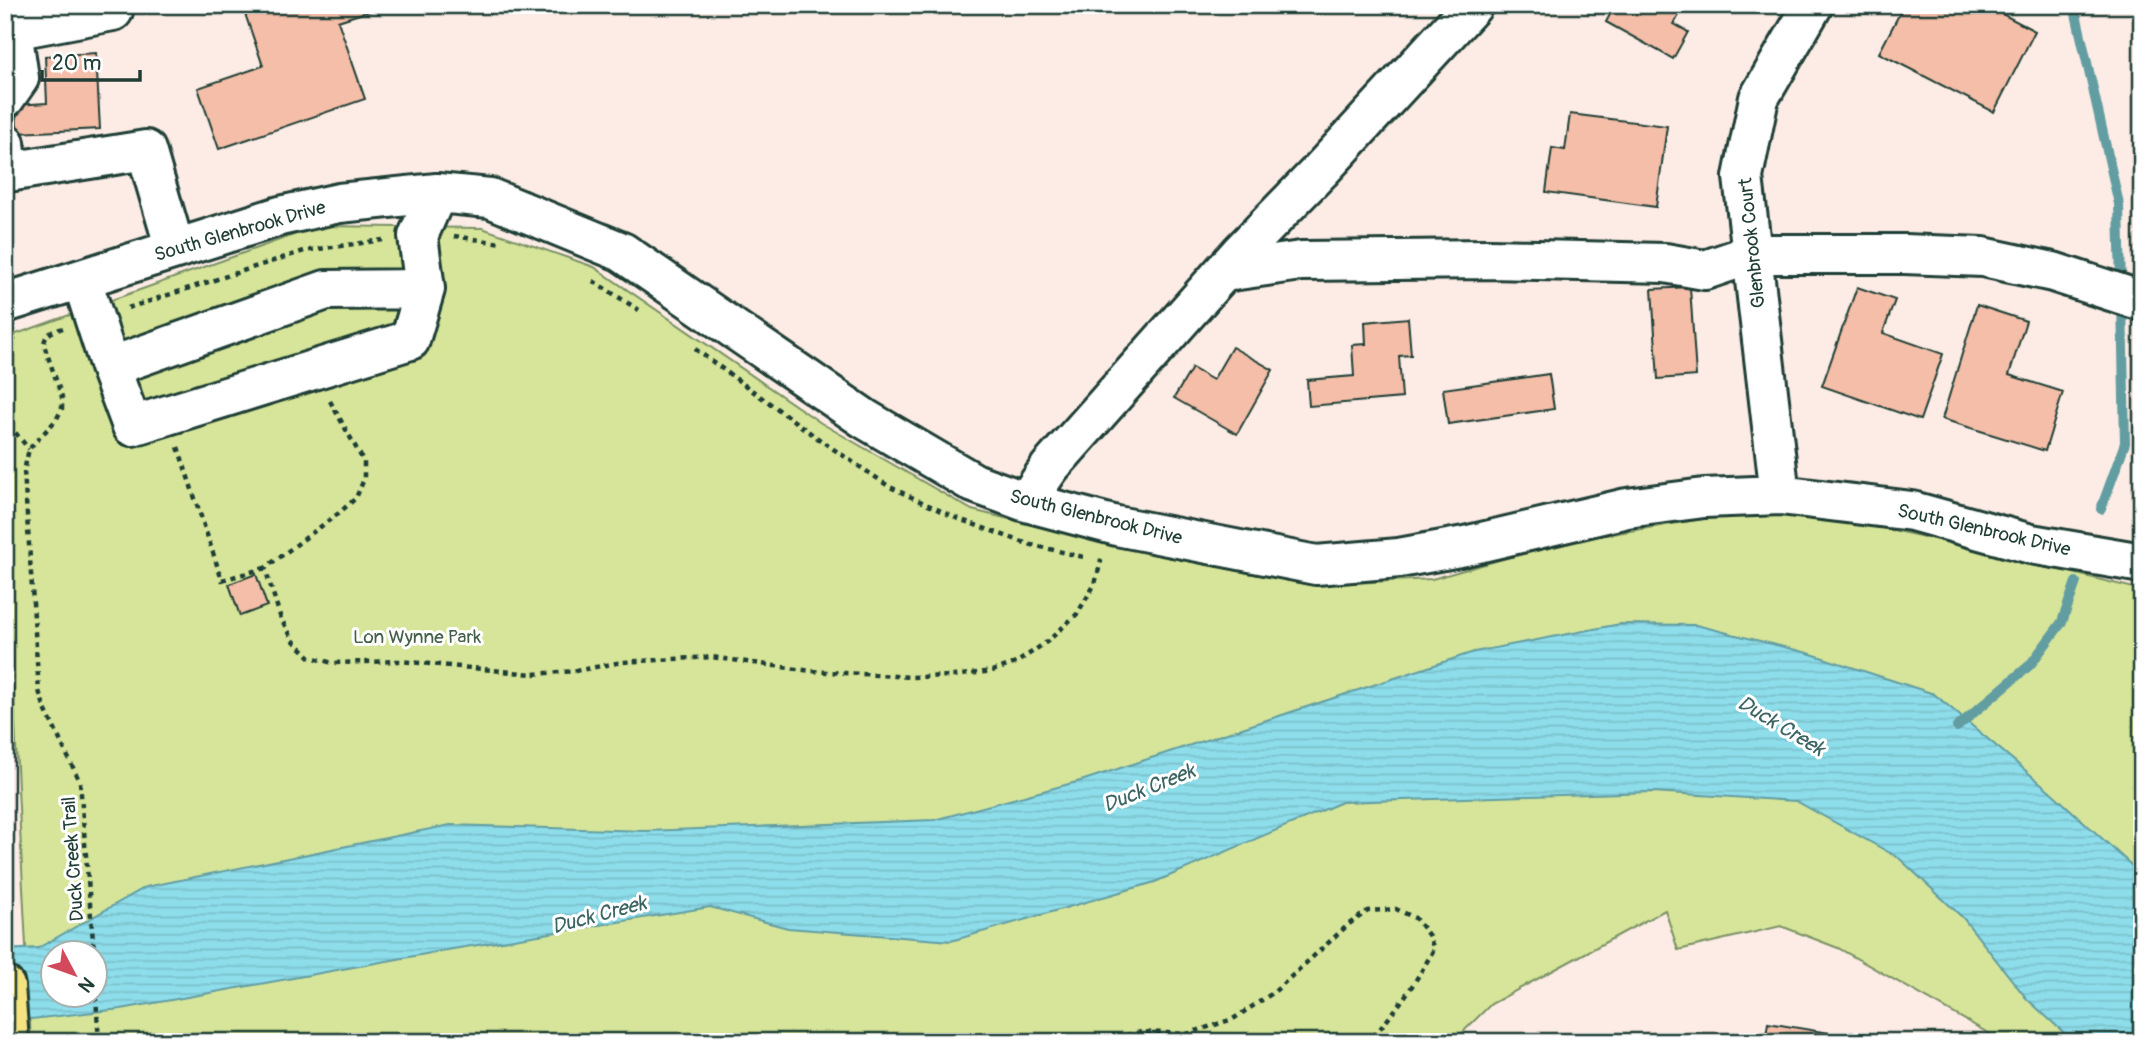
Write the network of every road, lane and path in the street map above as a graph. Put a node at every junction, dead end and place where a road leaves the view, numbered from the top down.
1 (112, 5) edge
2 (1473, 5) edge
3 (1813, 5) edge
4 (5, 98) edge
5 (5, 143) edge
6 (438, 193) junction
7 (418, 236) junction
8 (513, 247) dead end
9 (176, 249) junction
10 (1752, 254) junction
11 (1224, 272) junction
12 (589, 279) dead end
13 (82, 280) junction
14 (425, 289) junction
15 (2142, 301) edge
16 (5, 303) edge
17 (641, 312) dead end
18 (94, 319) junction
19 (695, 349) dead end
20 (110, 367) junction
21 (314, 369) junction
22 (167, 415) junction
23 (5, 416) edge
24 (29, 449) junction
25 (1780, 495) junction
26 (1026, 502) junction
27 (2142, 563) edge
28 (265, 568) junction
29 (93, 939) edge
30 (5, 986) edge
31 (97, 1009) edge
32 (9, 1042) edge
33 (99, 1042) edge
34 (1097, 1042) edge
35 (1367, 1042) edge

1 - 4 street
2 - 11 street
3 - 10 street, Glenbrook Court
5 - 9 street
6 - 7 street
6 - 9 street, South Glenbrook Drive
6 - 26 street, South Glenbrook Drive
7 - 8 path
7 - 14 street
7 - 18 path
9 - 13 street, South Glenbrook Drive
10 - 11 street
10 - 15 street
10 - 25 street, Glenbrook Court
11 - 26 street
12 - 17 path
13 - 16 street, South Glenbrook Drive
13 - 18 street
14 - 20 street
14 - 21 street
18 - 20 street
18 - 24 path
19 - 28 path
20 - 22 street
21 - 22 street
21 - 28 path
22 - 28 path
23 - 24 path
24 - 29 path, Duck Creek Trail
25 - 26 street, South Glenbrook Drive
25 - 27 street, South Glenbrook Drive
30 - 32 main road
31 - 33 path
34 - 35 path

